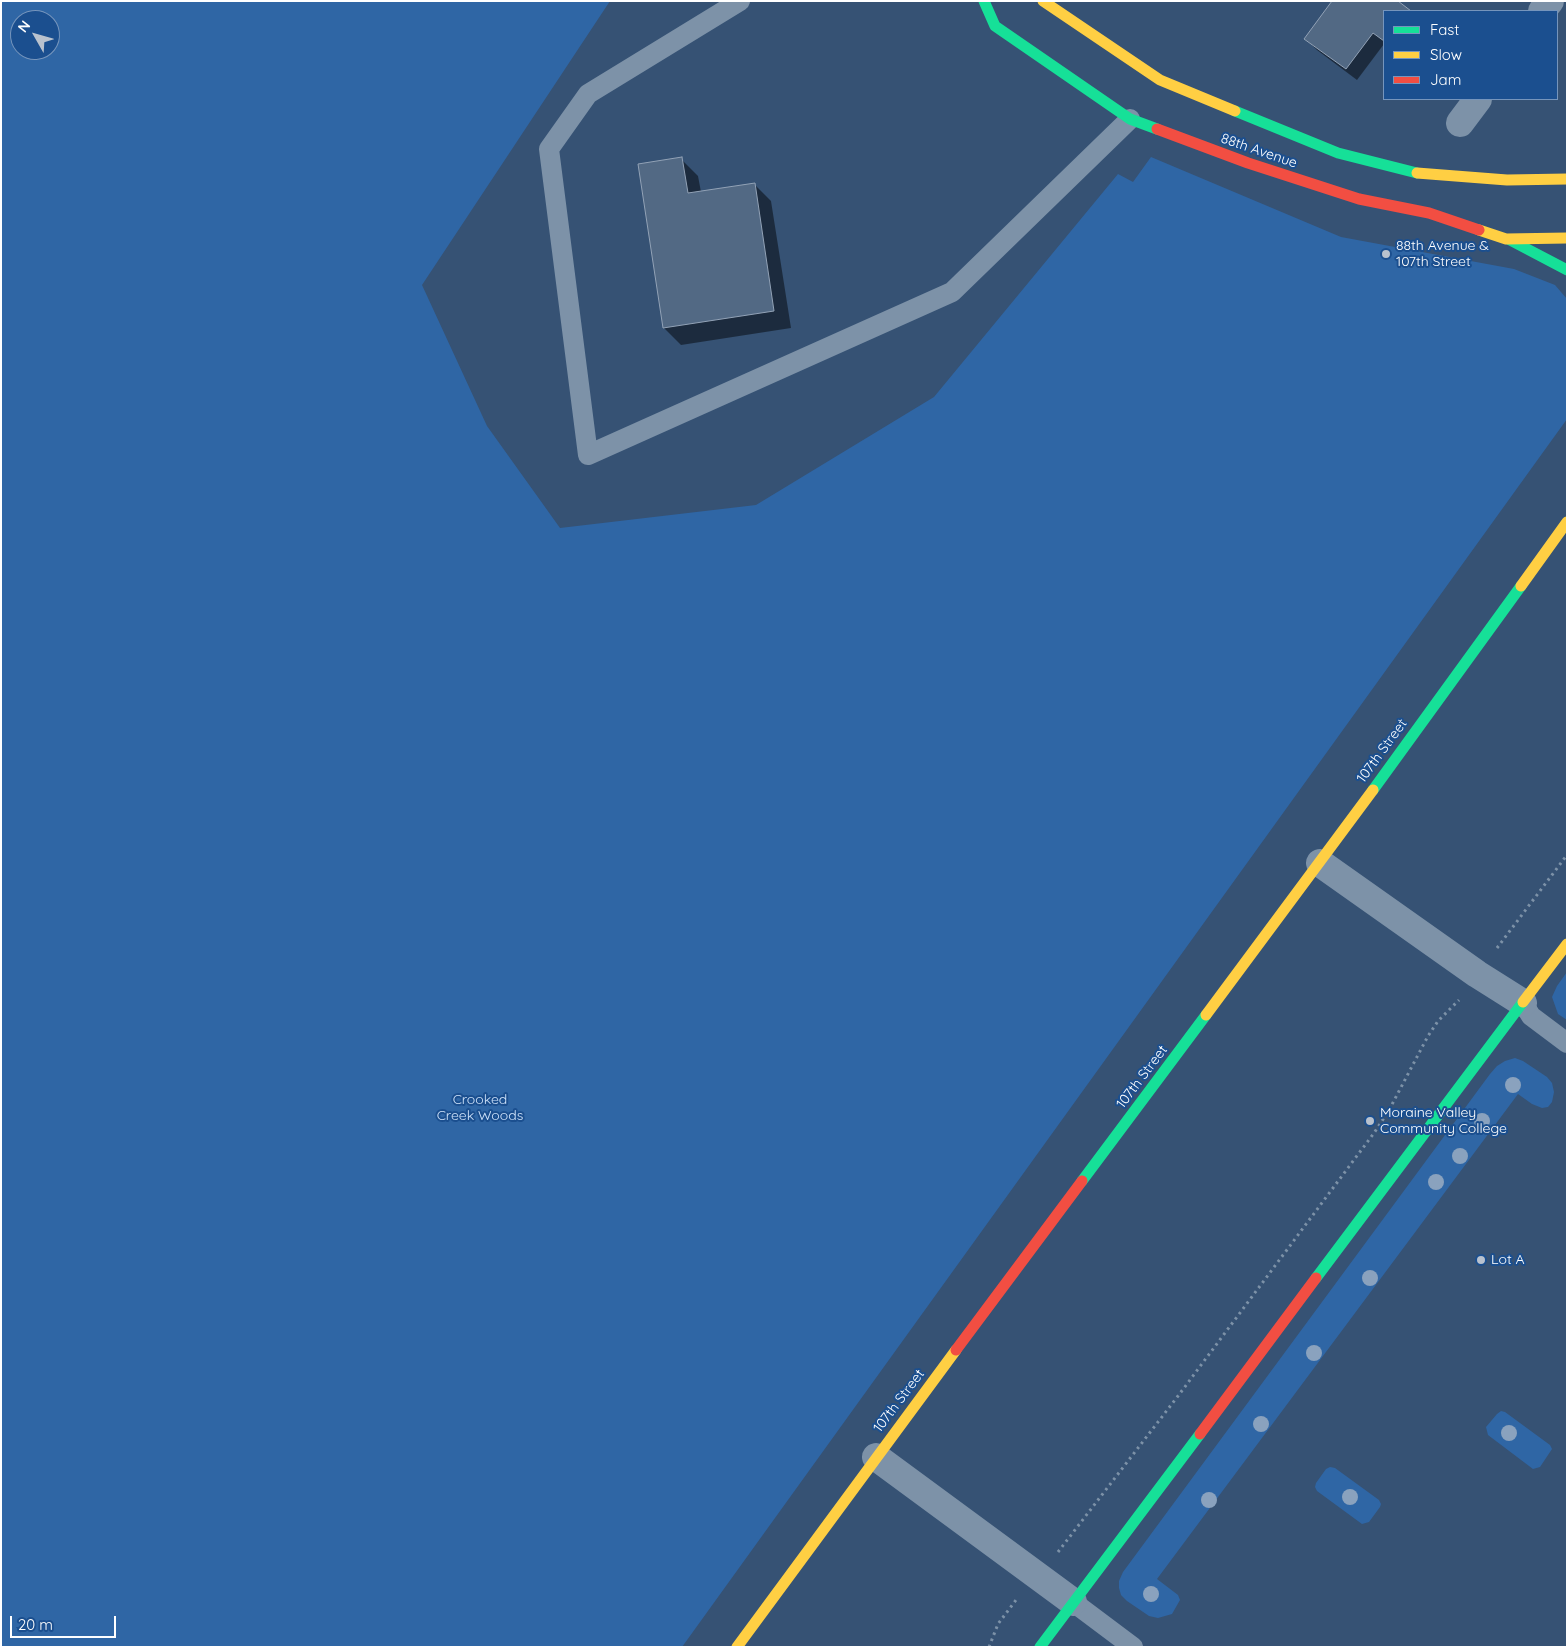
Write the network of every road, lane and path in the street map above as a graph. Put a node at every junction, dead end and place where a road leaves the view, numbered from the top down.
1 (740, 1) edge
2 (984, 1) edge
3 (1043, 1) edge
4 (1477, 100) edge
5 (1130, 119) junction
6 (1460, 123) dead end
7 (1567, 179) edge
8 (1567, 238) edge
9 (1506, 239) junction
10 (1567, 270) edge
11 (1567, 522) edge
12 (1567, 855) edge
13 (1320, 863) junction
14 (1567, 944) edge
15 (1477, 974) junction
16 (1523, 1003) junction
17 (1567, 1043) edge
18 (876, 1457) junction
19 (1037, 1575) junction
20 (1073, 1602) junction
21 (737, 1647) edge
22 (989, 1647) edge
23 (1040, 1647) edge
24 (1133, 1647) edge

1 - 5 lane
2 - 5 street, 88th Avenue
3 - 7 street, 88th Avenue
4 - 6 street
5 - 9 street, 88th Avenue
8 - 9 street, 88th Avenue
9 - 10 street
11 - 13 street, 107th Street
12 - 15 path
13 - 15 street
13 - 18 street, 107th Street
14 - 16 street
15 - 16 street
15 - 19 path
16 - 17 lane
16 - 20 street
18 - 19 street
18 - 21 street, 107th Street
19 - 20 street
19 - 22 path
20 - 23 street
20 - 24 lane

